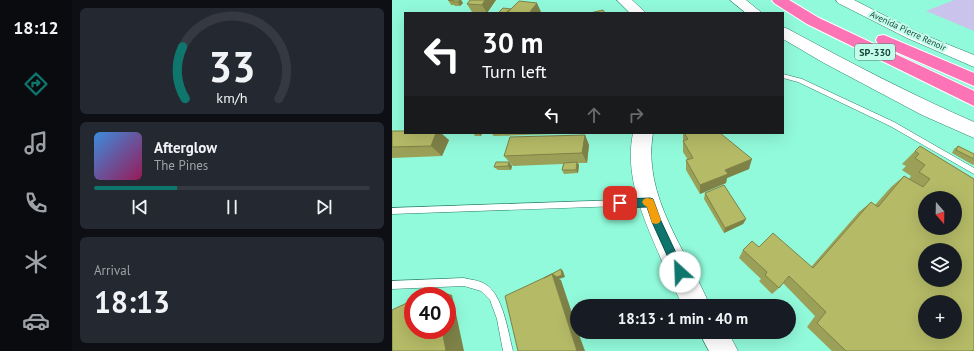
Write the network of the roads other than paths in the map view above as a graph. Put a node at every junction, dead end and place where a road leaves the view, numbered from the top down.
1 (624, 0) edge
2 (737, 0) edge
3 (779, 0) edge
4 (808, 0) edge
5 (843, 0) edge
6 (638, 12) edge
7 (754, 12) edge
8 (784, 33) edge
9 (974, 60) edge
10 (784, 76) edge
11 (974, 80) edge
12 (974, 99) edge
13 (974, 130) edge
14 (643, 134) edge
15 (974, 171) edge
16 (650, 202) junction
17 (392, 211) edge
18 (392, 285) edge
19 (694, 299) edge
20 (717, 339) edge
21 (508, 351) edge
22 (724, 351) edge

1 - 6 street
2 - 7 street
3 - 12 highway, SP-330
4 - 11 highway, SP-330
5 - 9 street, Avenida Pierre Renoir
8 - 13 street
10 - 15 lane
14 - 16 street
16 - 17 lane
16 - 19 street
18 - 21 lane
20 - 22 street

